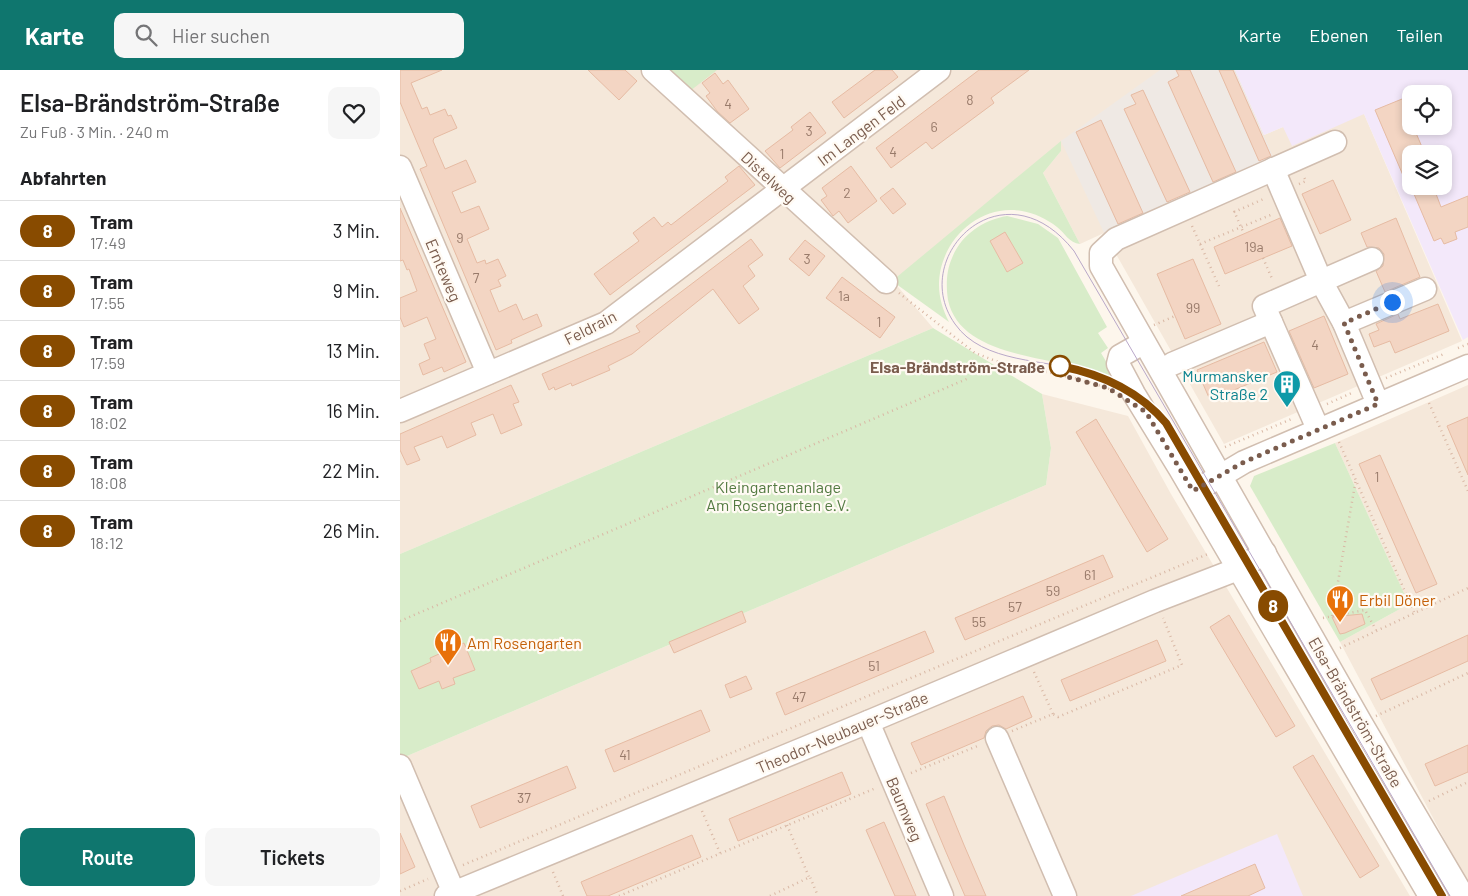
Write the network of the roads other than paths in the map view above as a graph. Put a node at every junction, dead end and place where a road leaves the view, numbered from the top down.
1 (653, 70) edge
2 (940, 70) edge
3 (1335, 142) dead end
4 (400, 167) edge
5 (1273, 170) junction
6 (783, 190) junction
7 (1372, 260) dead end
8 (886, 282) road end
9 (1321, 282) junction
10 (1425, 289) dead end
11 (1271, 309) junction
12 (1344, 323) junction
13 (1147, 334) junction
14 (1172, 364) dead end
15 (1468, 366) edge
16 (488, 374) junction
17 (1378, 404) junction
18 (400, 411) edge
19 (1324, 427) junction
20 (1221, 476) junction
21 (1193, 491) junction
22 (1265, 553) junction
23 (1238, 569) junction
24 (868, 722) junction
25 (997, 738) road end
26 (400, 766) edge
27 (450, 894) edge
28 (942, 896) edge
29 (1065, 896) edge
30 (1430, 896) edge
31 (1463, 896) edge

1 - 6 street, Distelweg
2 - 6 street, Im Langen Feld
3 - 5 street, Elsa-Brändström-Straße
4 - 16 street, Ernteweg
5 - 9 street
5 - 13 street, Elsa-Brändström-Straße
6 - 8 street, Distelweg
6 - 16 street, Feldrain
7 - 9 street
9 - 11 street
9 - 12 street
10 - 12 street
11 - 14 street
11 - 19 street
12 - 17 street
13 - 20 street, Elsa-Brändström-Straße
13 - 21 street, Elsa-Brändström-Straße
15 - 17 street
16 - 18 street, Feldrain
17 - 19 street
19 - 20 street
20 - 21 street
20 - 22 street, Elsa-Brändström-Straße
21 - 23 street, Elsa-Brändström-Straße
22 - 23 street, Theodor-Neubauer-Straße
22 - 31 street, Elsa-Brändström-Straße
23 - 24 street, Theodor-Neubauer-Straße
23 - 30 street, Elsa-Brändström-Straße
24 - 27 street, Theodor-Neubauer-Straße
24 - 28 street, Baumweg
25 - 29 street
26 - 27 street

